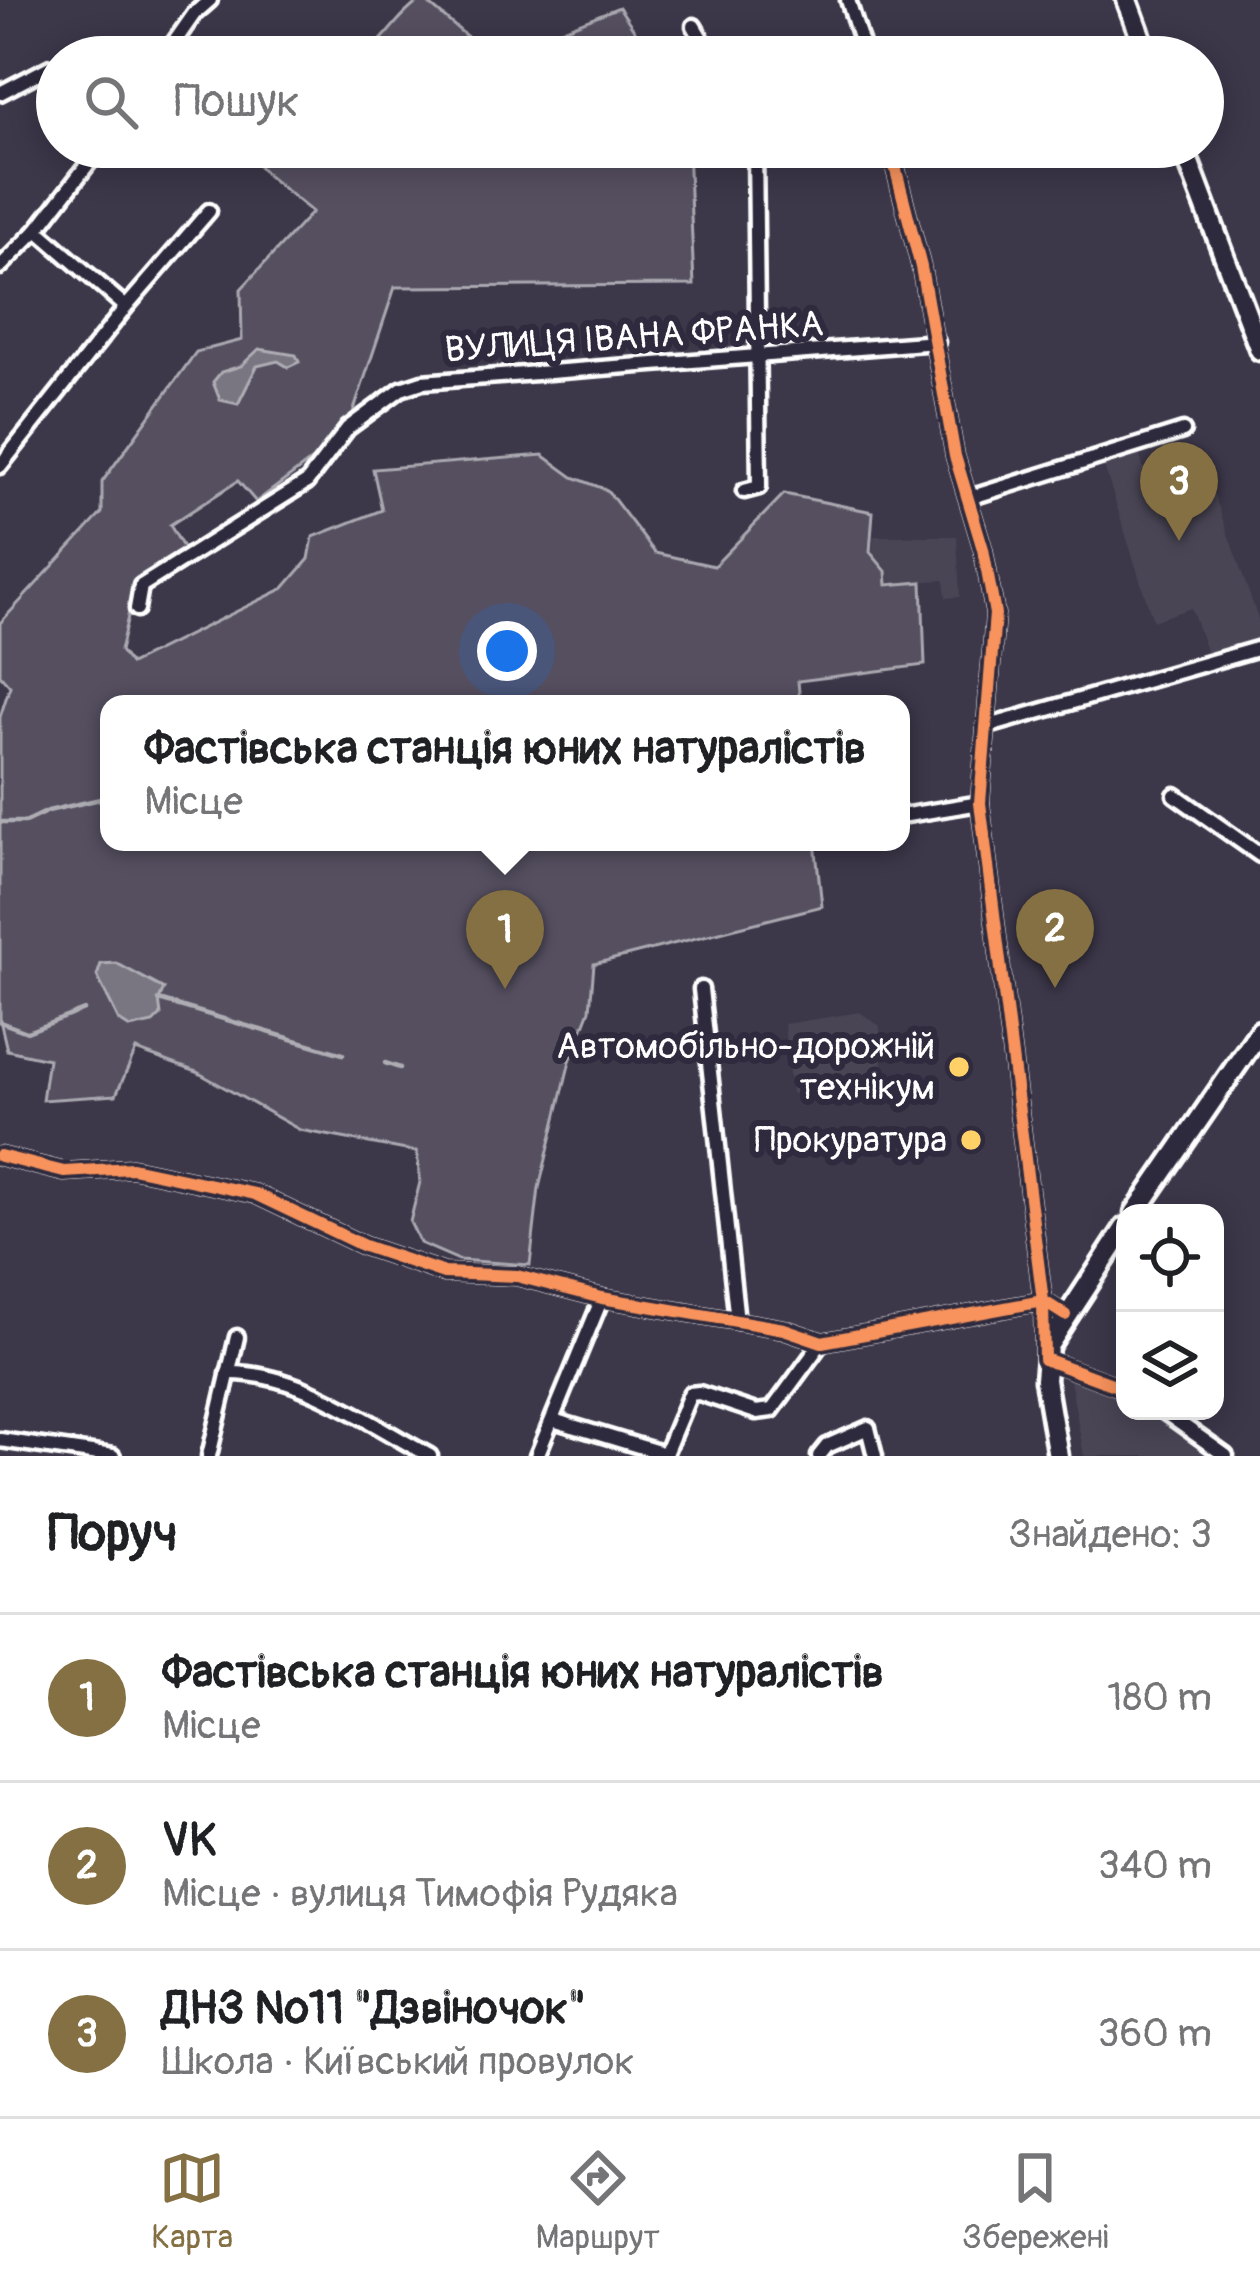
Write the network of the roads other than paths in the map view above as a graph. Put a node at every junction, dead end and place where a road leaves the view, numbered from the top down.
1 (210, 0) edge
2 (848, 0) edge
3 (1126, 0) edge
4 (694, 26) dead end
5 (179, 36) edge
6 (700, 36) edge
7 (859, 36) edge
8 (1140, 36) edge
9 (36, 75) edge
10 (0, 94) edge
11 (85, 168) edge
12 (755, 168) edge
13 (895, 168) edge
14 (1191, 168) edge
15 (209, 211) dead end
16 (37, 230) junction
17 (0, 267) edge
18 (125, 307) junction
19 (937, 342) junction
20 (1260, 350) edge
21 (758, 359) junction
22 (1183, 431) dead end
23 (0, 466) edge
24 (744, 490) dead end
25 (969, 498) junction
26 (137, 609) dead end
27 (1260, 648) edge
28 (989, 725) junction
29 (1175, 795) dead end
30 (980, 803) junction
31 (910, 815) edge
32 (1260, 855) edge
33 (701, 989) dead end
34 (1260, 1031) edge
35 (0, 1156) edge
36 (1141, 1204) edge
37 (1116, 1241) edge
38 (602, 1298) junction
39 (1043, 1301) junction
40 (1065, 1315) junction
41 (737, 1321) junction
42 (237, 1336) dead end
43 (822, 1342) junction
44 (1044, 1359) junction
45 (228, 1373) junction
46 (1116, 1386) edge
47 (554, 1420) junction
48 (1176, 1420) edge
49 (0, 1440) edge
50 (113, 1456) edge
51 (209, 1456) edge
52 (430, 1456) edge
53 (538, 1456) edge
54 (819, 1456) edge
55 (874, 1456) edge
56 (1058, 1456) edge
57 (1226, 1456) edge

1 - 5 street
2 - 7 street
3 - 8 street
4 - 6 street
9 - 10 street
11 - 16 street
12 - 21 street
13 - 19 street
14 - 20 street
15 - 18 street
16 - 17 street
16 - 18 street
18 - 23 street
19 - 21 street, ВУЛИЦЯ ІВАНА ФРАНКА
19 - 25 street
21 - 24 street
21 - 26 street, ВУЛИЦЯ ІВАНА ФРАНКА
22 - 25 street
25 - 28 street
27 - 28 street
28 - 30 street
29 - 32 street
30 - 31 street
30 - 39 street
33 - 41 street
34 - 36 street
35 - 38 street
37 - 40 street
38 - 41 street
38 - 47 street
39 - 40 street
39 - 43 street
39 - 44 street
40 - 44 street
41 - 43 street
42 - 45 street
43 - 47 street
44 - 46 street
44 - 56 street
45 - 51 street
45 - 52 street
47 - 53 street
48 - 57 street
49 - 50 street
54 - 55 street

